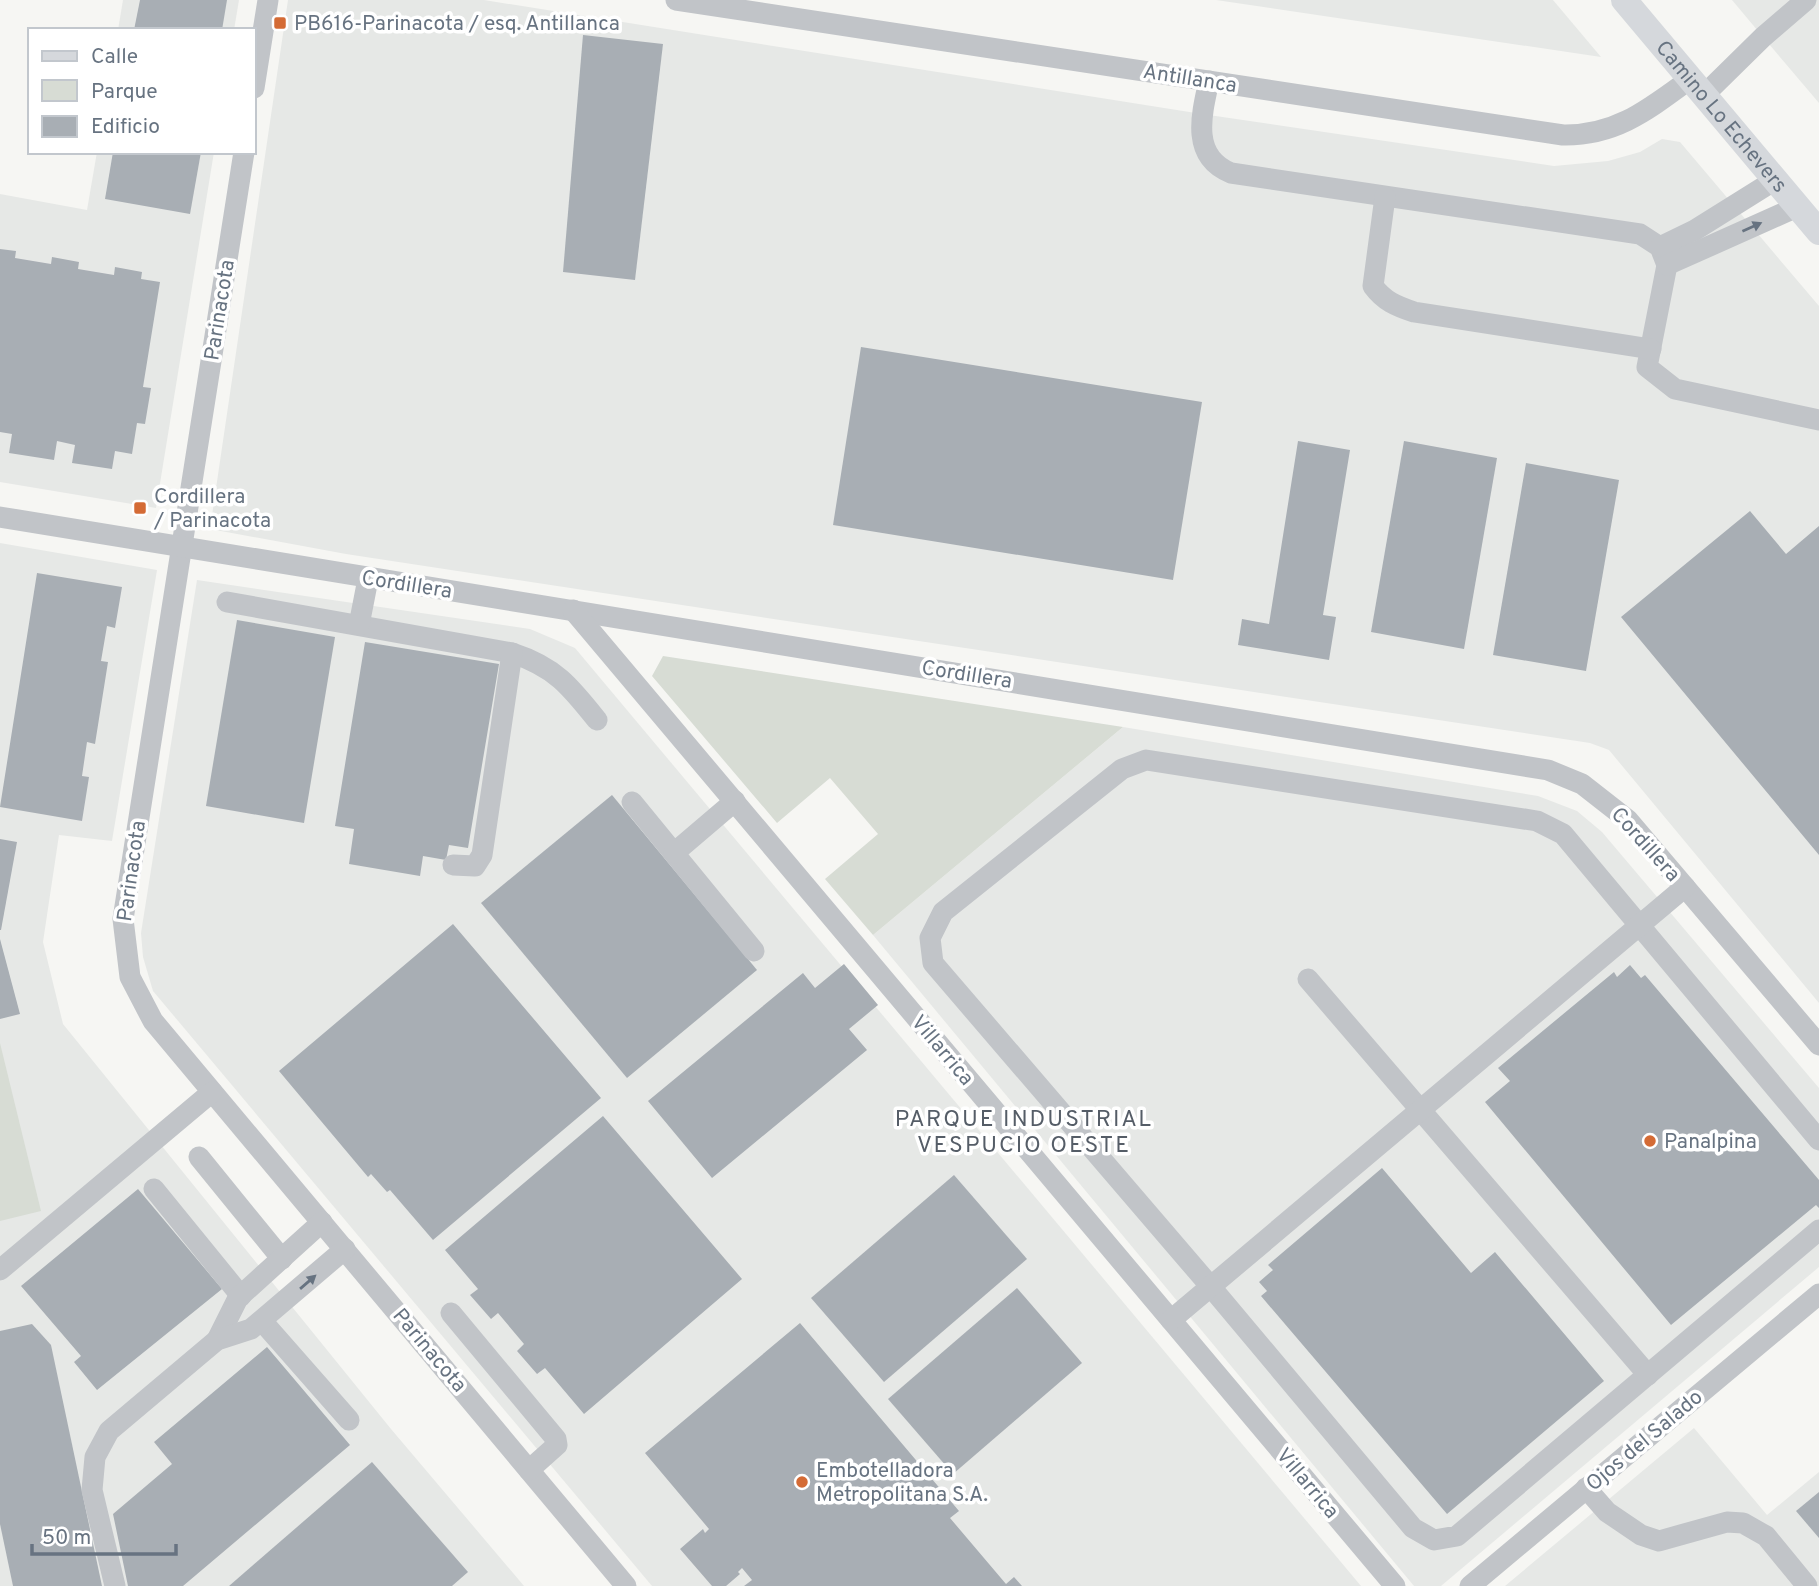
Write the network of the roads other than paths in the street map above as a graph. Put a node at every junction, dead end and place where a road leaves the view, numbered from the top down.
1 (268, 0) edge
2 (676, 0) edge
3 (1624, 0) edge
4 (1806, 0) edge
5 (256, 75) edge
6 (1209, 81) junction
7 (1697, 87) junction
8 (244, 154) edge
9 (1775, 180) junction
10 (1385, 197) junction
11 (1797, 207) junction
12 (1819, 232) edge
13 (1663, 256) junction
14 (1651, 349) junction
15 (1819, 420) edge
16 (0, 517) edge
17 (181, 549) junction
18 (368, 579) junction
19 (227, 602) dead end
20 (573, 610) junction
21 (359, 625) junction
22 (512, 653) junction
23 (597, 720) dead end
24 (735, 801) junction
25 (632, 802) dead end
26 (674, 853) junction
27 (453, 866) dead end
28 (1685, 887) junction
29 (1642, 924) junction
30 (754, 951) dead end
31 (1308, 979) dead end
32 (1819, 1045) edge
33 (212, 1092) junction
34 (1420, 1110) junction
35 (1819, 1140) edge
36 (199, 1157) dead end
37 (155, 1189) dead end
38 (322, 1222) junction
39 (1819, 1230) edge
40 (345, 1250) junction
41 (282, 1259) junction
42 (0, 1270) edge
43 (1211, 1287) junction
44 (1819, 1294) edge
45 (241, 1296) junction
46 (450, 1313) dead end
47 (1171, 1320) junction
48 (262, 1321) junction
49 (217, 1340) junction
50 (1648, 1375) junction
51 (349, 1420) dead end
52 (529, 1470) junction
53 (1586, 1488) junction
54 (115, 1586) edge
55 (626, 1586) edge
56 (1395, 1586) edge
57 (1470, 1586) edge
58 (1807, 1586) edge

1 - 5 street
2 - 6 street, Antillanca
3 - 7 main road, Camino Lo Echevers
4 - 7 street, Antillanca
6 - 7 street, Antillanca
6 - 10 street
7 - 9 main road, Camino Lo Echevers
8 - 17 street, Parinacota
9 - 11 main road, Camino Lo Echevers
9 - 13 street
10 - 13 street
10 - 14 street
11 - 12 main road, Camino Lo Echevers
13 -> 11 street
13 - 14 street
14 - 15 street
16 - 17 street, Cordillera
17 - 18 street, Cordillera
17 - 33 street, Parinacota
18 - 20 street, Cordillera
18 - 21 street
19 - 21 street
20 - 24 street, Villarrica
20 - 28 street, Cordillera
21 - 22 street
22 - 23 street
22 - 27 street
24 - 26 street
24 - 47 street, Villarrica
25 - 26 street
26 - 30 street
28 - 29 street
28 - 32 street, Cordillera
29 - 34 street
29 - 35 street
29 - 43 street
31 - 34 street
33 - 38 street, Parinacota
33 - 42 street
34 - 43 street
34 - 50 street
36 - 41 street
37 - 45 street
38 - 40 street, Parinacota
38 - 41 street
39 - 50 street
48 -> 40 street
40 - 52 street, Parinacota
41 - 45 street
43 - 47 street
43 - 50 street
44 - 53 street, Ojos del Salado
45 - 49 street
46 - 52 street
47 - 56 street, Villarrica
48 - 49 street
48 - 51 street
49 - 54 street
52 - 55 street, Parinacota
53 - 57 street, Ojos del Salado
53 - 58 street

